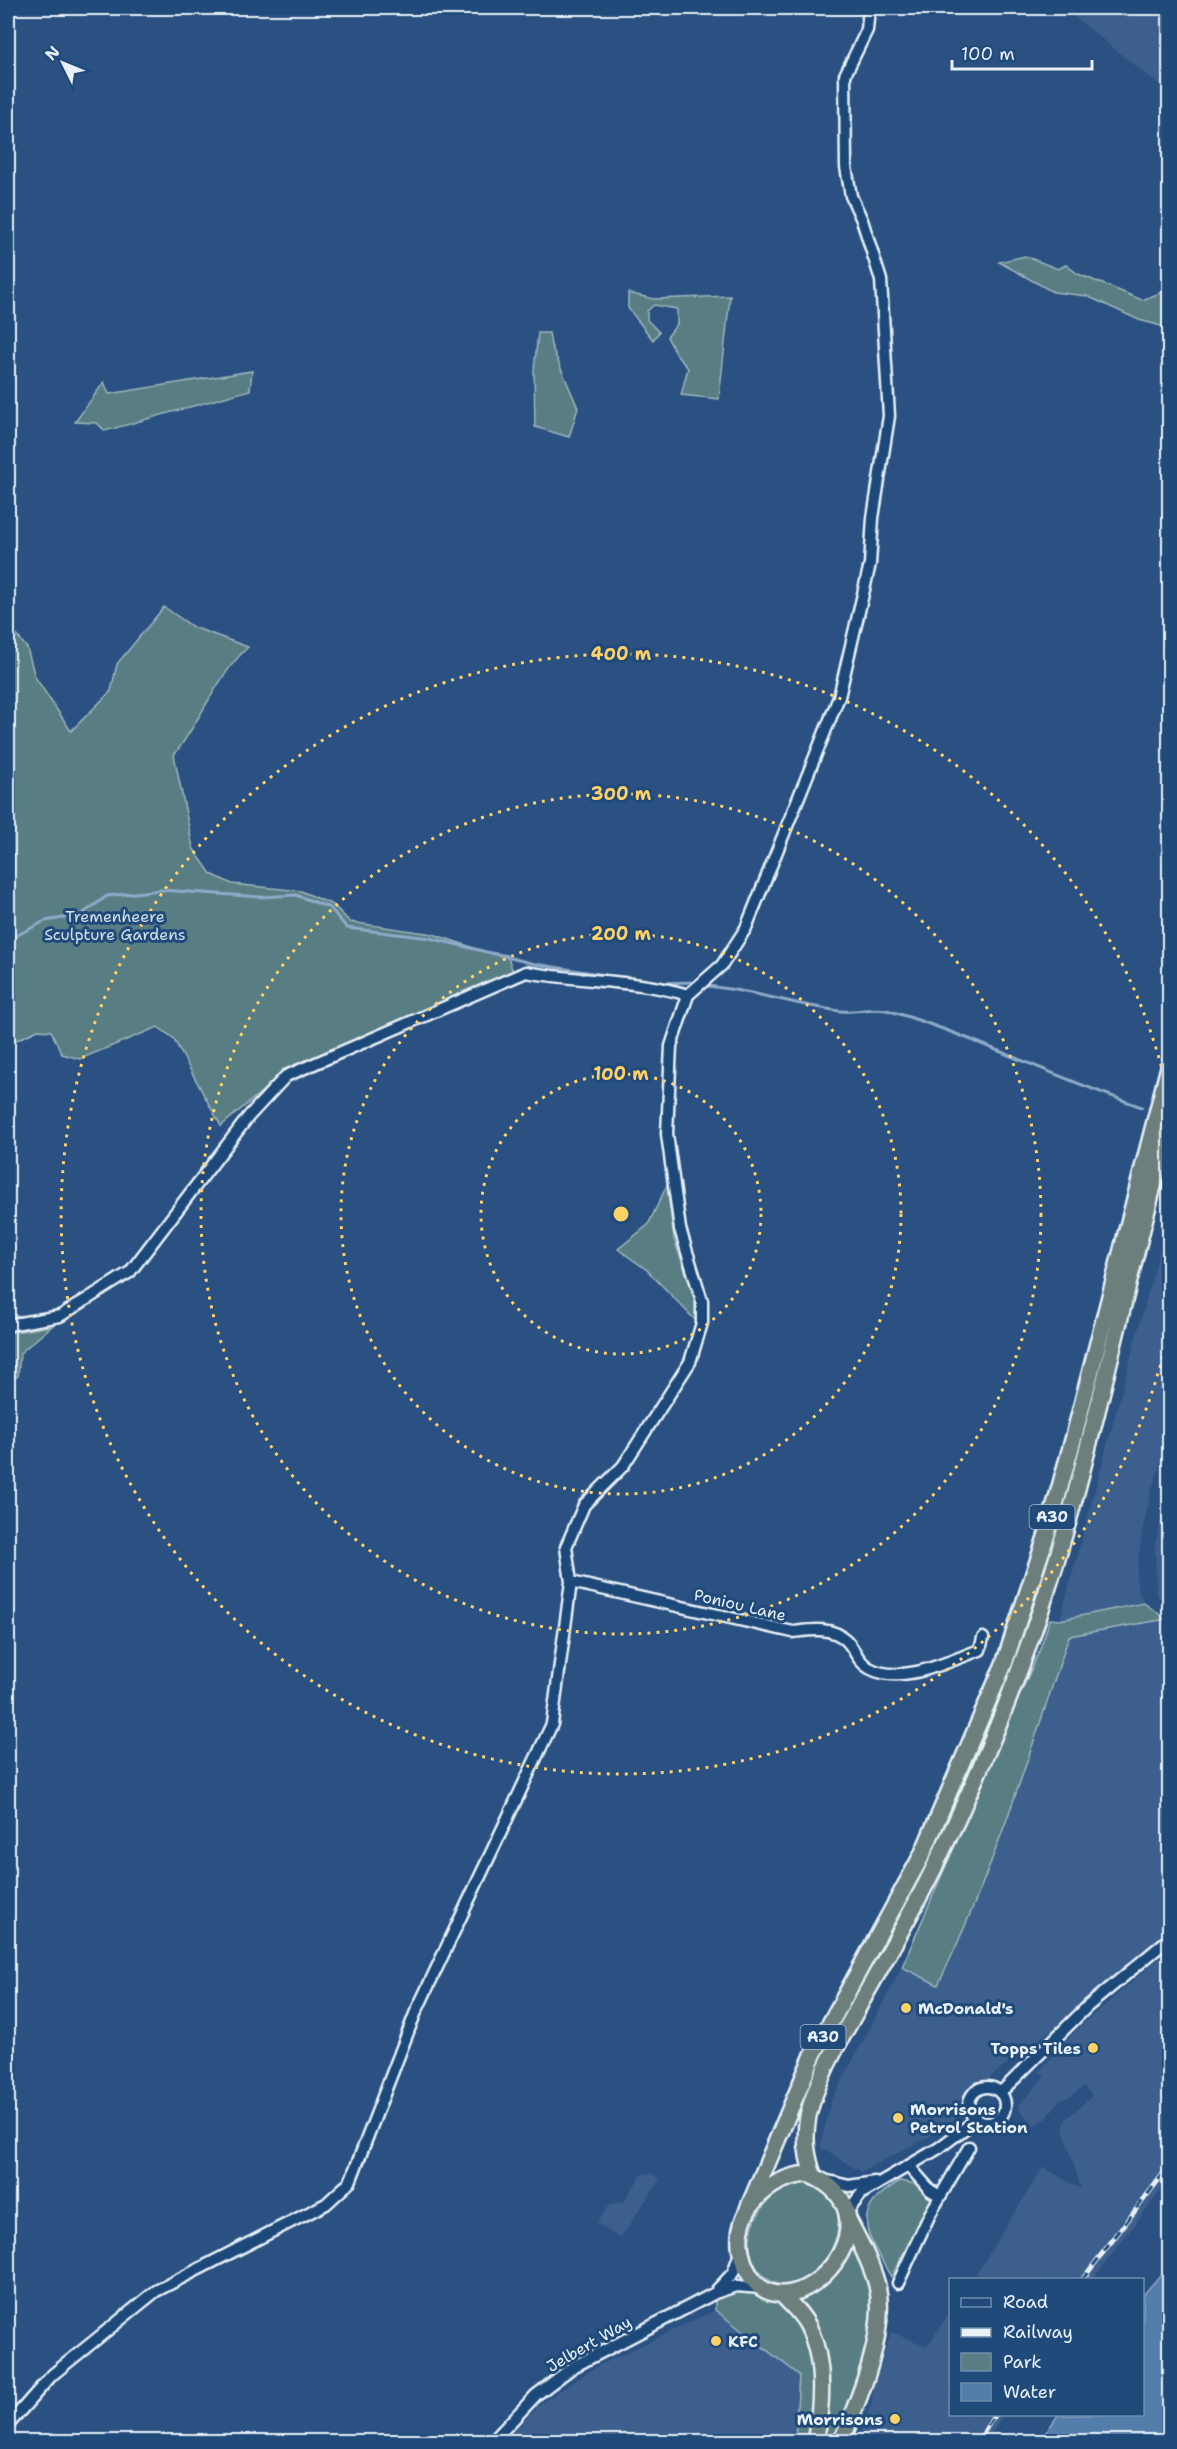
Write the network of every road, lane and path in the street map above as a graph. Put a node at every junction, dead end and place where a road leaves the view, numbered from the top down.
1 (869, 8) edge
2 (688, 995) junction
3 (1170, 1063) edge
4 (1170, 1125) edge
5 (8, 1325) edge
6 (571, 1582) junction
7 (983, 1638) dead end
8 (1170, 1938) edge
9 (1000, 2093) junction
10 (976, 2120) junction
11 (969, 2147) dead end
12 (909, 2166) junction
13 (817, 2178) junction
14 (879, 2182) junction
15 (940, 2196) junction
16 (748, 2209) junction
17 (848, 2216) junction
18 (741, 2250) junction
19 (898, 2283) dead end
20 (762, 2288) junction
21 (715, 2293) junction
22 (781, 2294) junction
23 (8, 2425) edge
24 (492, 2442) edge
25 (815, 2442) edge
26 (841, 2442) edge

1 - 2 street
2 - 5 street
2 - 6 street
3 - 16 highway, A30
4 - 13 highway, A30
6 - 7 street, Poniou Lane
6 - 23 street
8 - 9 street
9 - 10 street
9 - 10 street
10 - 12 street
11 - 15 street
12 - 14 street
12 - 15 street
13 - 14 street
13 - 16 highway
13 - 17 highway
14 - 17 street
15 - 19 street
16 - 18 highway
17 - 22 highway
17 - 26 highway
18 - 20 highway
18 - 21 street, Jelbert Way
20 - 21 street, Jelbert Way
20 - 22 highway
21 - 24 street, Jelbert Way
22 - 25 highway

